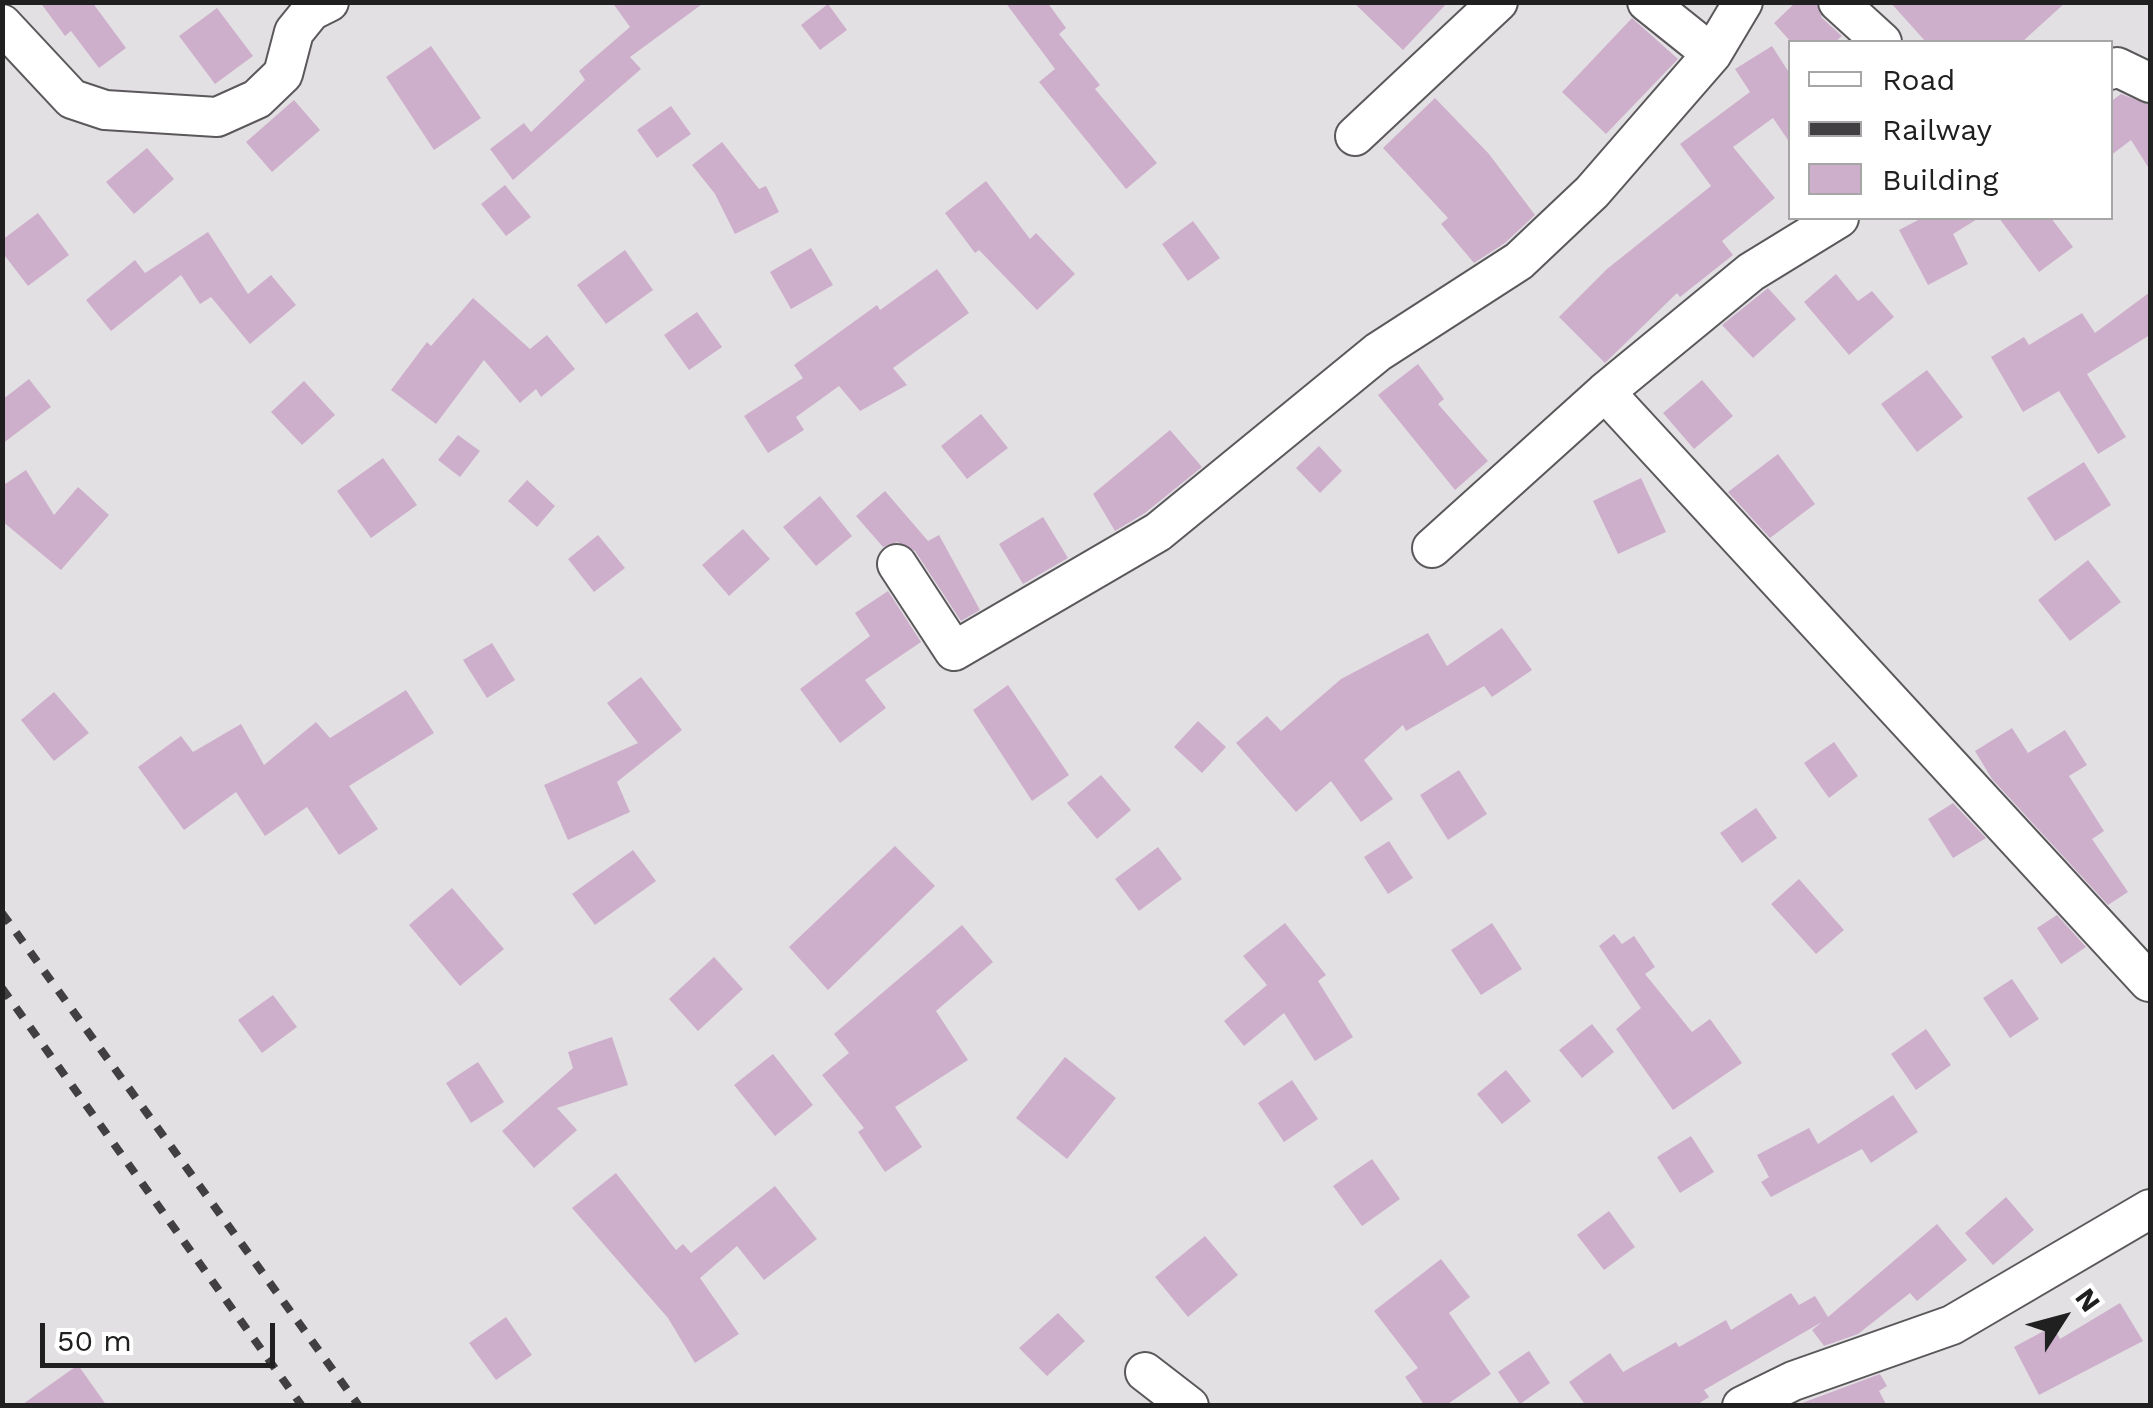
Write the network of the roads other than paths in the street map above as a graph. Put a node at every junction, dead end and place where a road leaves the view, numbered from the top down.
1 (329, 2) edge
2 (1498, 2) edge
3 (1646, 2) edge
4 (1743, 2) edge
5 (1838, 2) edge
6 (2, 24) edge
7 (1880, 40) edge
8 (1712, 54) junction
9 (2113, 69) edge
10 (2150, 83) edge
11 (1355, 136) dead end
12 (1836, 220) edge
13 (1605, 392) junction
14 (1432, 548) dead end
15 (897, 564) dead end
16 (2148, 982) edge
17 (2150, 1209) edge
18 (1144, 1372) dead end
19 (1189, 1406) edge
20 (1742, 1406) edge

1 - 6 street
2 - 11 street
3 - 8 street
4 - 8 street
5 - 7 street
8 - 15 street
9 - 10 street
12 - 13 street
13 - 14 street
13 - 16 street
17 - 20 street
18 - 19 street

